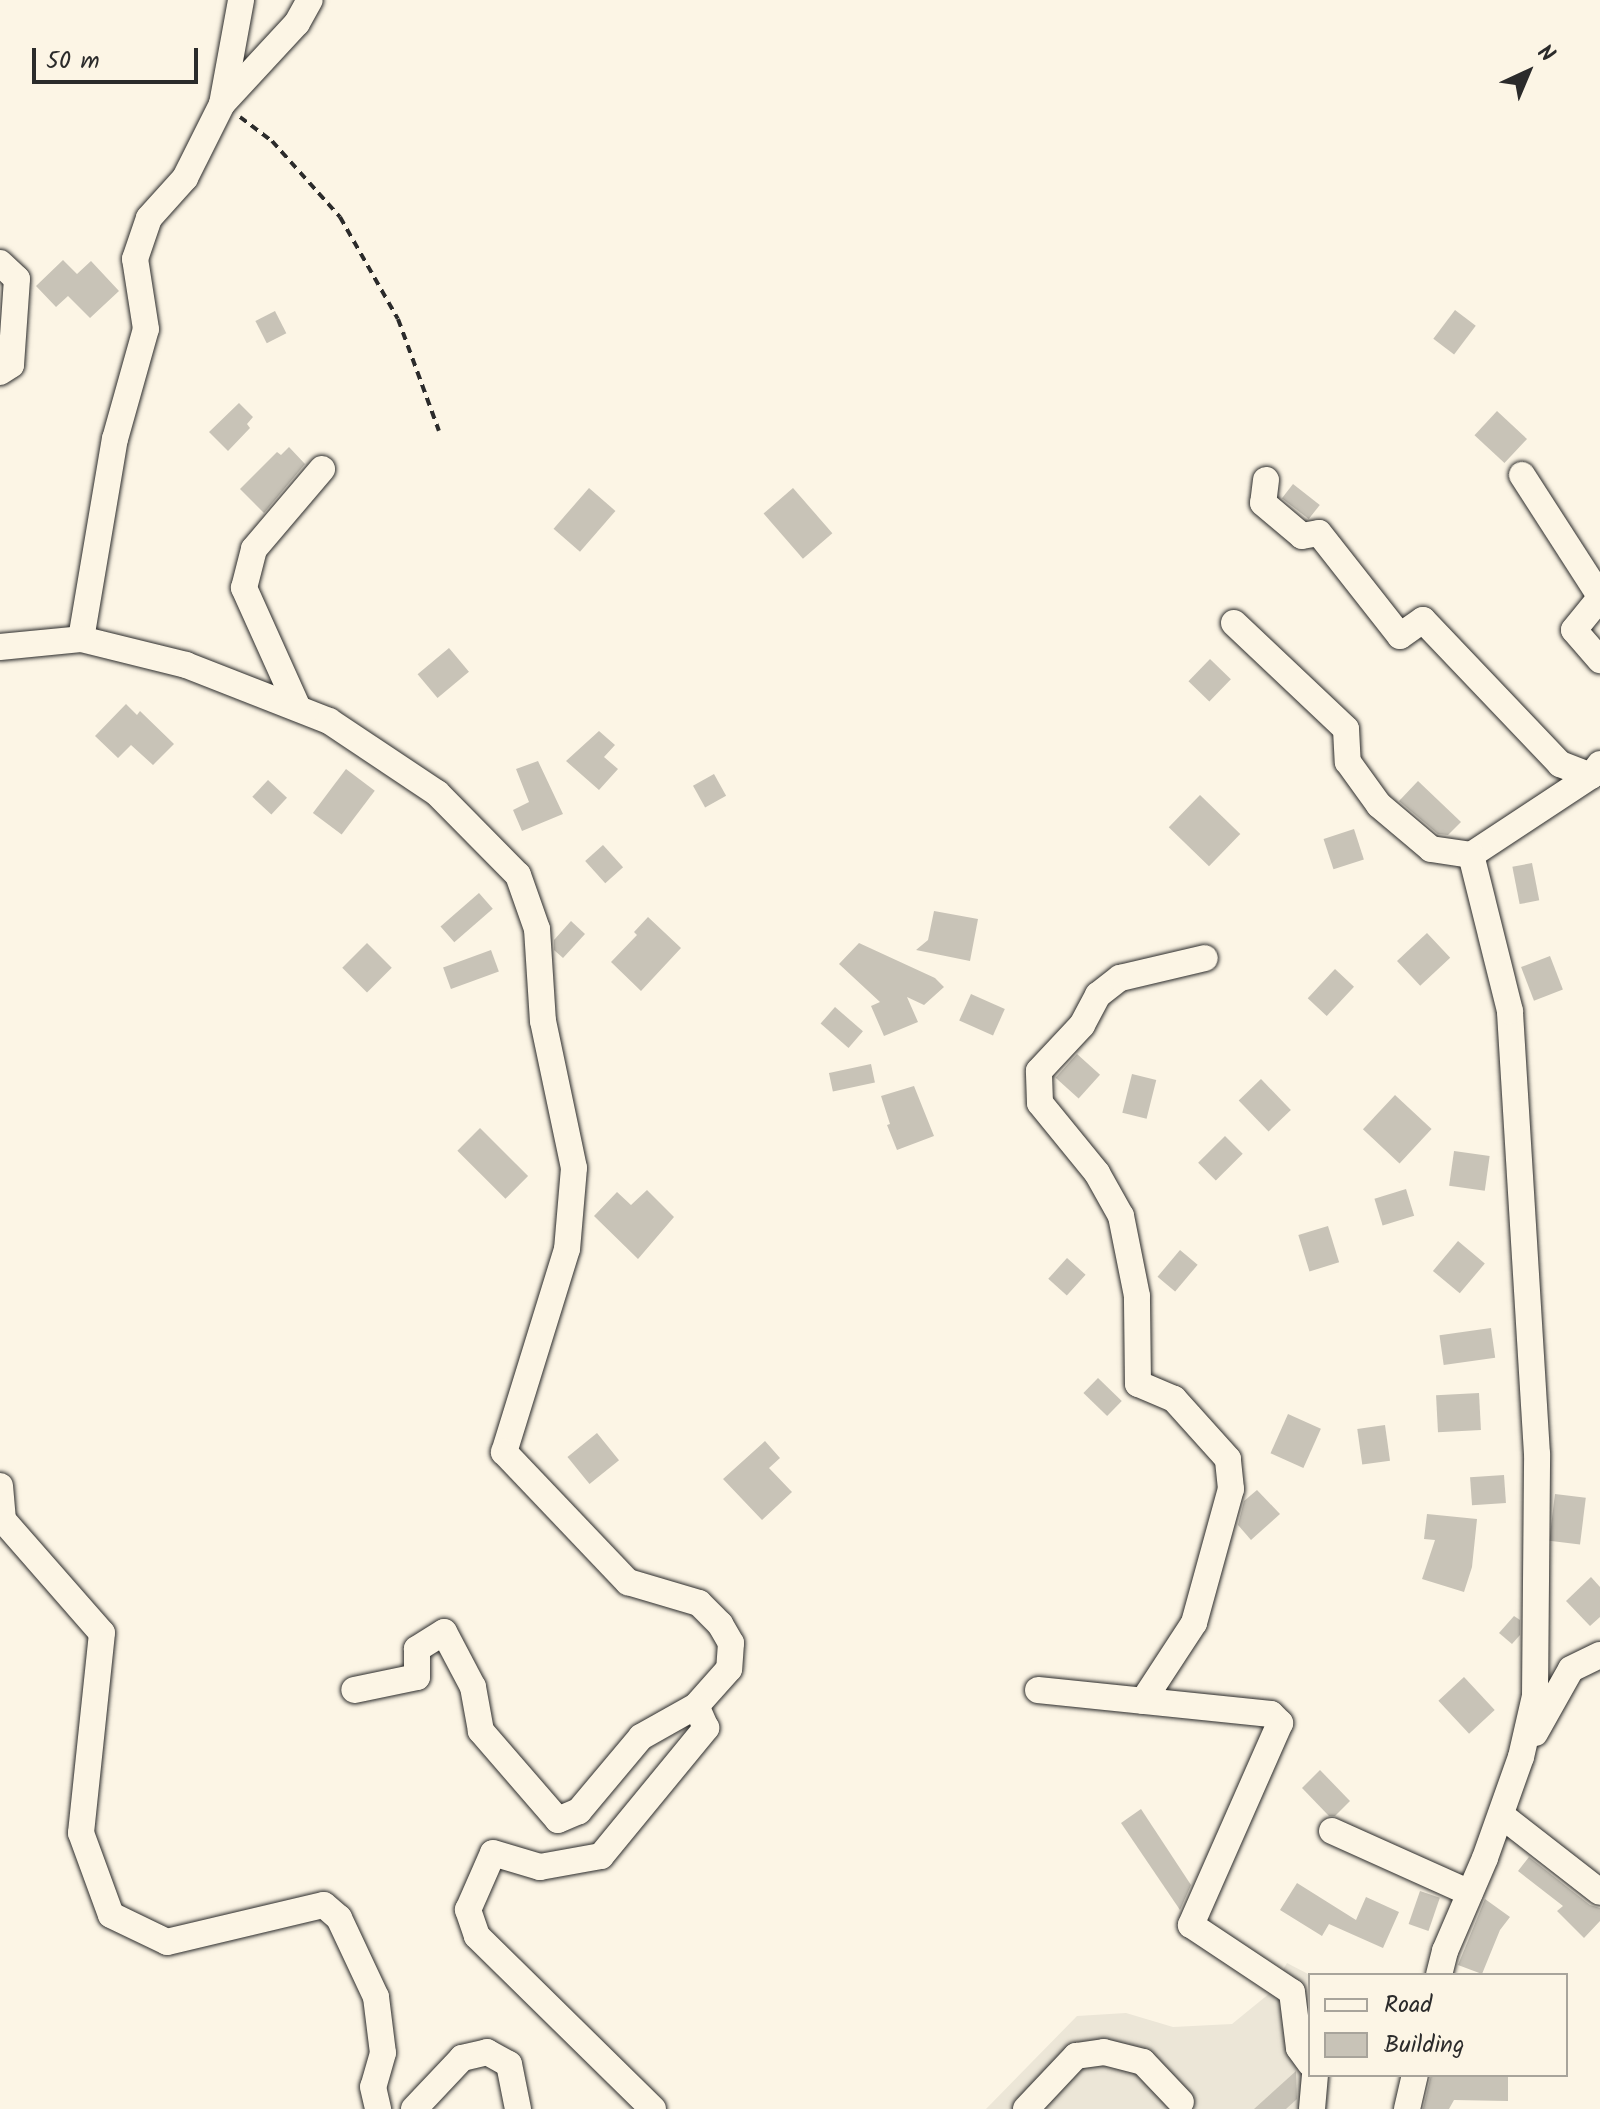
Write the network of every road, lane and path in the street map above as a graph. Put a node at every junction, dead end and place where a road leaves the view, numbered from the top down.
1 (241, 0) edge
2 (310, 0) edge
3 (222, 104) junction
4 (0, 263) edge
5 (0, 372) edge
6 (439, 431) dead end
7 (322, 469) dead end
8 (1522, 475) dead end
9 (1266, 480) dead end
10 (1600, 597) edge
11 (1234, 623) dead end
12 (81, 639) junction
13 (0, 647) edge
14 (1600, 660) edge
15 (298, 708) junction
16 (1595, 770) edge
17 (1471, 855) junction
18 (1205, 958) dead end
19 (0, 1486) edge
20 (1600, 1655) edge
21 (354, 1690) dead end
22 (1038, 1690) dead end
23 (1143, 1701) junction
24 (696, 1706) junction
25 (1521, 1757) junction
26 (1501, 1815) junction
27 (1332, 1831) dead end
28 (1600, 1892) edge
29 (1470, 1893) junction
30 (1440, 1973) edge
31 (1308, 2060) edge
32 (1315, 2077) edge
33 (1415, 2077) edge
34 (1181, 2102) dead end
35 (378, 2109) edge
36 (414, 2109) edge
37 (518, 2109) edge
38 (653, 2109) edge
39 (1026, 2109) edge
40 (1312, 2109) edge
41 (1407, 2109) edge

1 - 3 street
2 - 3 street
3 - 6 path
3 - 12 street
4 - 5 street
7 - 15 street
8 - 10 street
9 - 16 street
10 - 14 street
11 - 17 street
12 - 13 street
12 - 15 street
15 - 24 street
16 - 17 street
17 - 25 street
18 - 23 street
19 - 35 street
20 - 25 street
21 - 24 street
22 - 23 street
23 - 31 street
24 - 38 street
25 - 26 street
26 - 28 street
26 - 29 street
27 - 29 street
29 - 30 street
32 - 40 street
33 - 41 street
34 - 39 street
36 - 37 street

